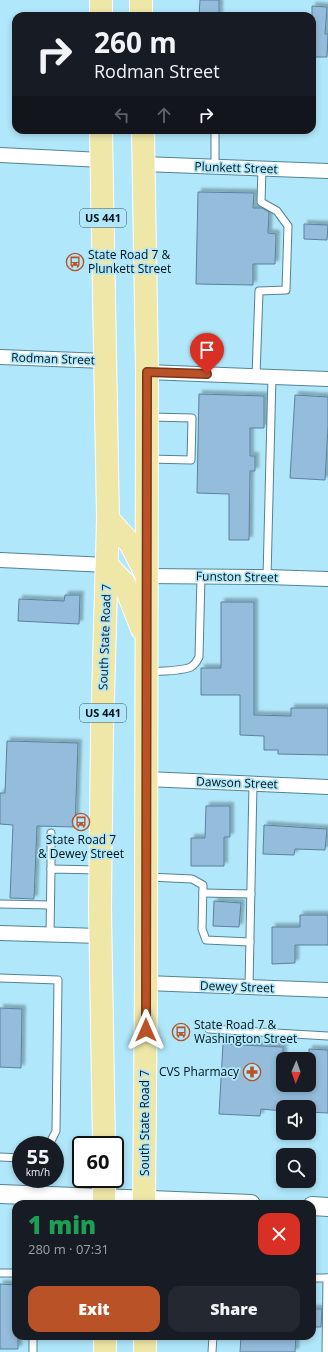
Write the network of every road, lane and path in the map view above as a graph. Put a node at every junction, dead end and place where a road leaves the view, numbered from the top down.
1 (101, 0) edge
2 (101, 12) edge
3 (101, 134) edge
4 (143, 134) edge
5 (215, 134) edge
6 (0, 155) edge
7 (102, 160) junction
8 (143, 164) junction
9 (215, 167) junction
10 (262, 169) junction
11 (328, 172) edge
12 (0, 357) edge
13 (106, 362) junction
14 (147, 372) junction
15 (256, 376) junction
16 (272, 376) junction
17 (328, 379) edge
18 (147, 417) junction
19 (147, 459) junction
20 (108, 519) junction
21 (0, 560) edge
22 (107, 565) junction
23 (147, 576) junction
24 (201, 576) junction
25 (267, 576) junction
26 (328, 580) edge
27 (146, 639) junction
28 (147, 672) junction
29 (146, 779) junction
30 (253, 784) junction
31 (328, 787) edge
32 (51, 833) dead end
33 (51, 869) junction
34 (101, 870) junction
35 (146, 877) junction
36 (203, 893) junction
37 (251, 894) junction
38 (0, 904) edge
39 (50, 905) junction
40 (0, 933) edge
41 (50, 935) junction
42 (100, 936) junction
43 (250, 942) junction
44 (0, 978) edge
45 (146, 983) junction
46 (249, 987) junction
47 (328, 990) edge
48 (209, 1029) dead end
49 (328, 1036) edge
50 (54, 1136) edge
51 (104, 1136) edge
52 (0, 1157) edge
53 (12, 1158) edge
54 (33, 1188) edge
55 (48, 1188) edge
56 (0, 1194) edge
57 (104, 1194) edge
58 (134, 1200) edge
59 (144, 1200) edge
60 (316, 1206) edge
61 (328, 1207) edge
62 (0, 1273) edge
63 (12, 1273) edge
64 (316, 1278) edge
65 (328, 1278) edge
66 (33, 1340) edge
67 (105, 1340) edge
68 (145, 1340) edge
69 (213, 1340) edge
70 (33, 1352) edge
71 (105, 1352) edge
72 (145, 1352) edge
73 (212, 1352) edge
74 (326, 1352) edge

1 - 2 main road
3 - 7 main road, South State Road 7 / US 441
4 - 8 main road, South State Road 7 / US 441
5 - 9 lane
6 - 7 street
7 - 13 main road, South State Road 7 / US 441
8 - 9 street, Plunkett Street
8 - 14 main road, South State Road 7 / US 441
9 - 10 street, Plunkett Street
10 - 11 street, Plunkett Street
10 - 15 lane
12 - 13 street, Rodman Street
13 - 20 main road, South State Road 7 / US 441
14 - 15 street
14 - 18 main road, South State Road 7 / US 441
15 - 16 street
16 - 17 street
16 - 25 lane
18 - 19 main road, South State Road 7 / US 441
18 - 19 lane
19 - 23 main road, South State Road 7 / US 441
20 - 22 main road, South State Road 7 / US 441
20 - 23 main road
21 - 22 street
22 - 27 main road
22 - 34 main road, South State Road 7 / US 441
23 - 24 street, Funston Street
23 - 27 main road, South State Road 7 / US 441
24 - 25 street, Funston Street
24 - 28 lane
25 - 26 street, Funston Street
27 - 28 main road, South State Road 7 / US 441
28 - 29 main road, South State Road 7 / US 441
29 - 30 street, Dawson Street
29 - 35 main road, South State Road 7 / US 441
30 - 31 street, Dawson Street
30 - 37 lane
32 - 33 lane
33 - 34 lane
33 - 39 lane
34 - 42 main road, South State Road 7 / US 441
35 - 36 lane
35 - 45 main road, South State Road 7 / US 441
36 - 37 lane
36 - 43 lane
37 - 43 lane
38 - 39 lane
39 - 41 lane
40 - 41 street
41 - 42 street
42 - 51 main road, South State Road 7 / US 441
43 - 46 lane
44 - 50 lane
45 - 46 street, Dewey Street
45 - 59 main road, South State Road 7 / US 441
46 - 47 street, Dewey Street
48 - 49 lane
52 - 53 lane
54 - 56 street
55 - 57 street
57 - 58 street
60 - 61 street
62 - 63 lane
64 - 65 lane
65 - 74 lane
66 - 70 lane
67 - 71 main road
68 - 72 main road
69 - 73 lane

